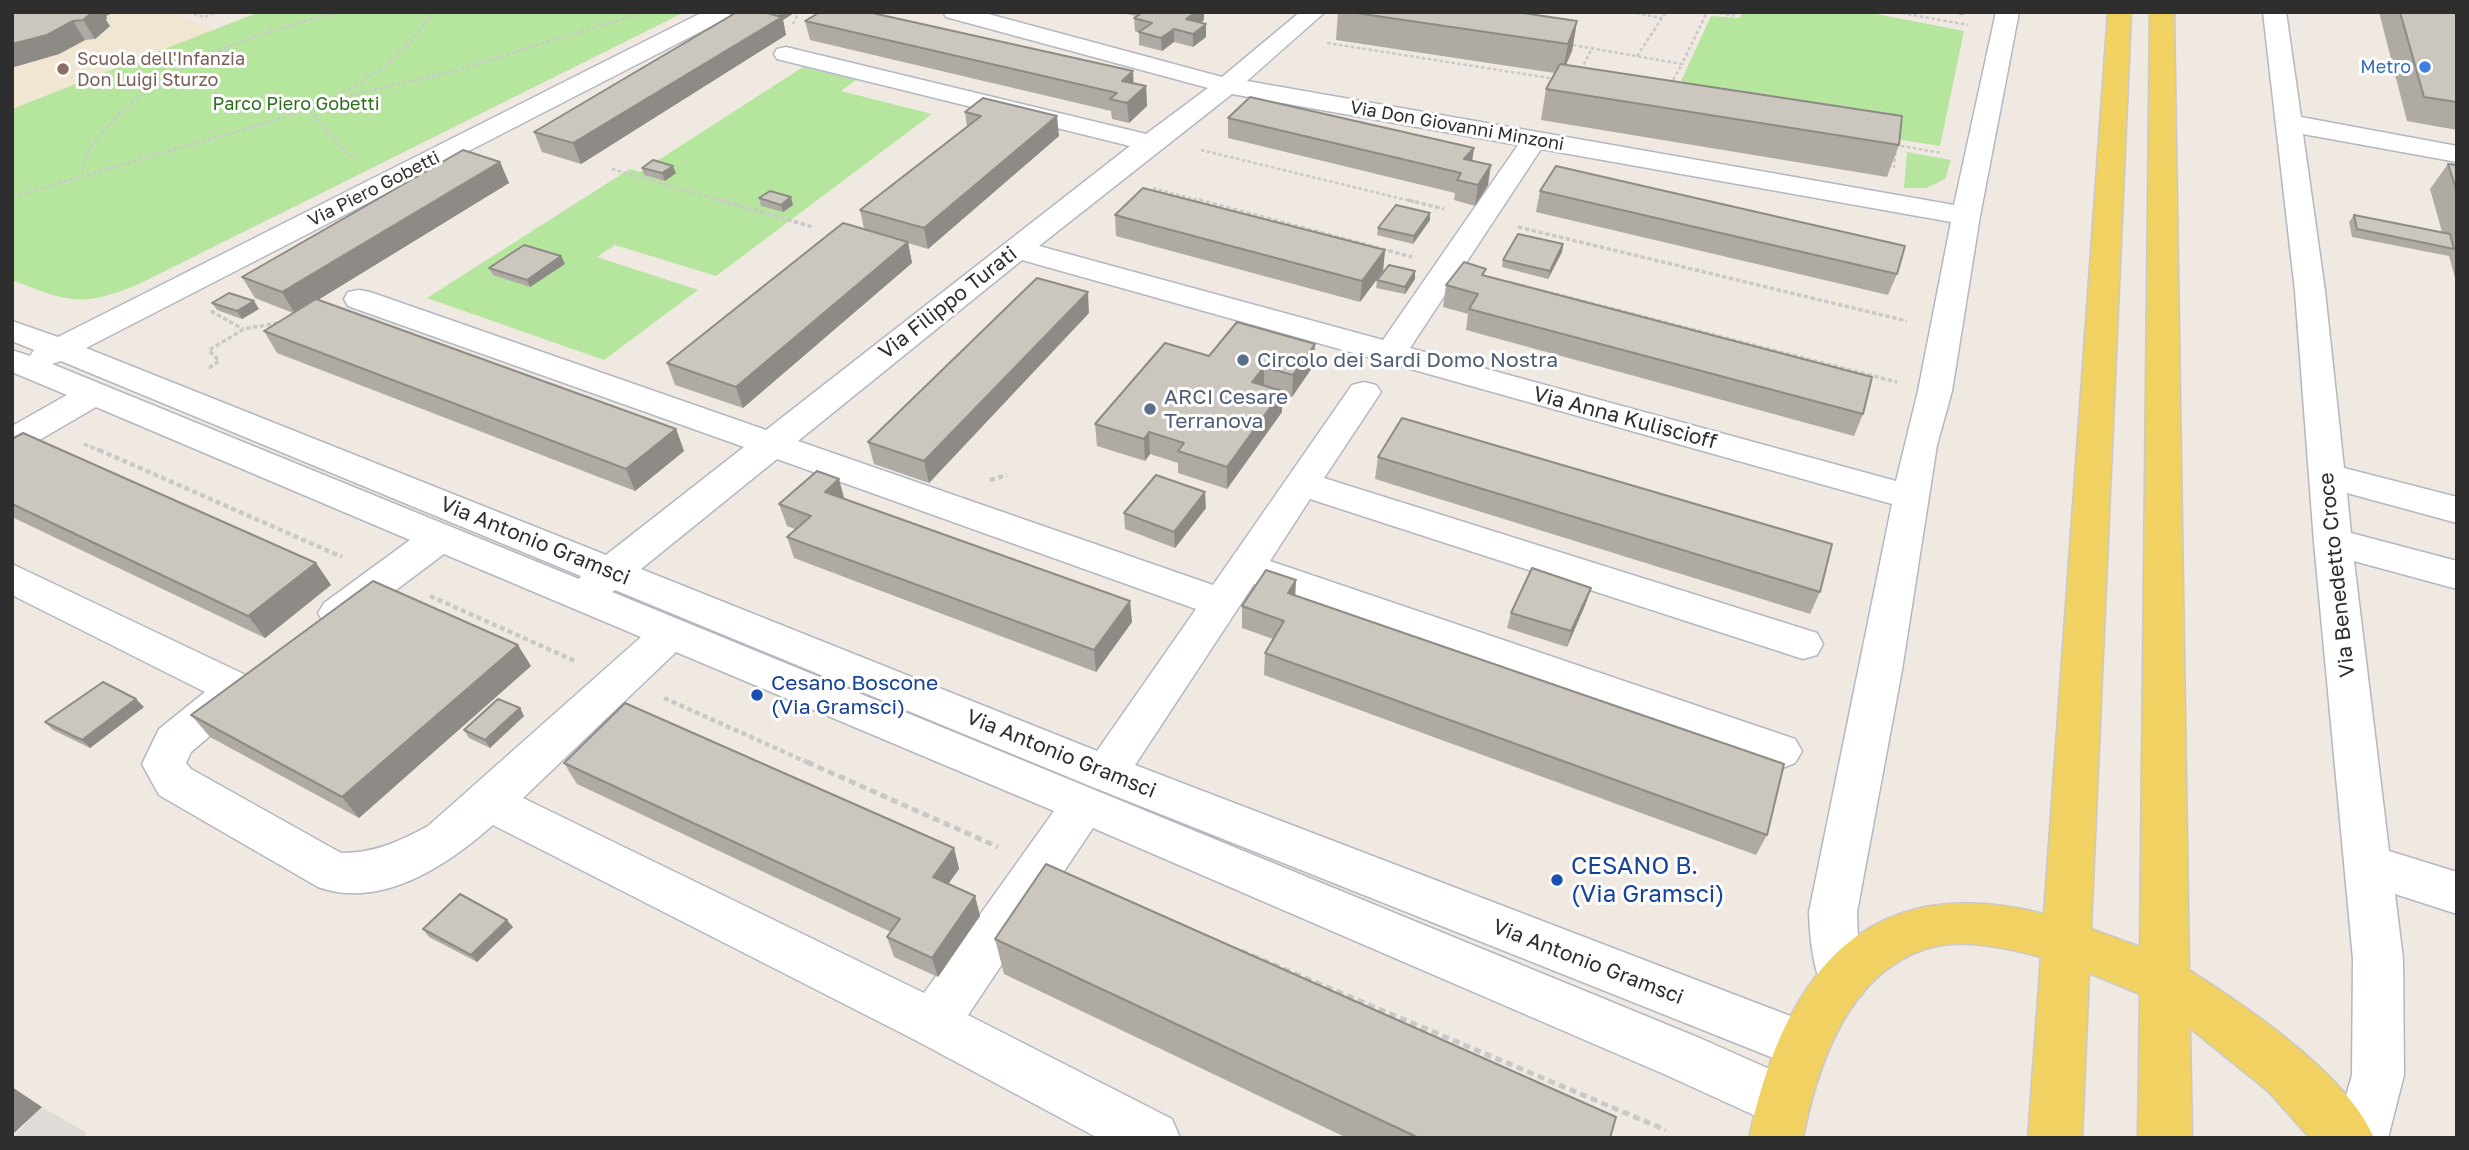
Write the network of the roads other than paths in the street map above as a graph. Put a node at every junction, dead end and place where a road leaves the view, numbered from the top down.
1 (721, 12) edge
2 (954, 12) edge
3 (1314, 12) edge
4 (2120, 12) edge
5 (2162, 12) edge
6 (2274, 12) edge
7 (2006, 22) edge
8 (786, 54) dead end
9 (1224, 85) junction
10 (2288, 123) junction
11 (1534, 139) junction
12 (1153, 141) junction
13 (2457, 154) edge
14 (1966, 216) junction
15 (1016, 249) junction
16 (359, 299) road end
17 (12, 330) edge
18 (60, 348) junction
19 (1390, 353) junction
20 (19, 363) edge
21 (1364, 392) dead end
22 (93, 394) junction
23 (26, 433) edge
24 (772, 442) junction
25 (2327, 476) junction
26 (1302, 484) junction
27 (1911, 497) junction
28 (2457, 510) edge
29 (439, 538) junction
30 (2333, 542) junction
31 (1247, 567) junction
32 (613, 571) junction
33 (2457, 575) edge
34 (12, 578) edge
35 (581, 596) junction
36 (1222, 603) junction
37 (312, 633) edge
38 (670, 634) junction
39 (1803, 644) dead end
40 (1780, 751) dead end
41 (1095, 788) junction
42 (489, 802) junction
43 (2369, 865) junction
44 (2457, 893) edge
45 (2066, 941) junction
46 (1843, 979) junction
47 (2165, 981) junction
48 (933, 1023) junction
49 (1801, 1044) junction
50 (1779, 1120) edge
51 (1153, 1138) edge
52 (2055, 1138) edge
53 (2165, 1138) edge
54 (2347, 1138) edge
55 (2361, 1138) edge

1 - 18 street, Via Piero Gobetti
2 - 9 street, Via Don Giovanni Minzoni
3 - 9 street, Via Filippo Turati
4 - 45 main road
5 - 47 main road
6 - 10 street, Via Benedetto Croce
7 - 14 street
8 - 12 street
9 - 11 street, Via Don Giovanni Minzoni
9 - 12 street, Via Filippo Turati
10 - 13 street
10 - 25 street, Via Benedetto Croce
11 - 14 street, Via Don Giovanni Minzoni
11 - 19 street
12 - 15 street, Via Filippo Turati
14 - 27 street
15 - 19 street, Via Anna Kuliscioff
15 - 24 street, Via Filippo Turati
16 - 24 street
17 - 18 street, Via Antonio Gramsci
18 - 20 street, Via Piero Gobetti
18 - 32 street, Via Antonio Gramsci
19 - 27 street, Via Anna Kuliscioff
20 - 22 street, Via Antonio Gramsci
21 - 26 street
22 - 23 street
22 - 29 street, Via Antonio Gramsci
24 - 32 street, Via Filippo Turati
24 - 36 street
25 - 28 street
25 - 30 street, Via Benedetto Croce
26 - 31 street
26 - 39 street
27 - 46 street
29 - 35 street, Via Antonio Gramsci
29 - 37 street
30 - 33 street
30 - 43 street, Via Benedetto Croce
31 - 36 street
31 - 40 street
32 - 35 street, Via Filippo Turati
32 - 41 street, Via Antonio Gramsci
34 - 42 street
35 - 38 street, Via Antonio Gramsci
36 - 41 street
38 - 41 street, Via Antonio Gramsci
38 - 42 street
41 - 48 street
41 - 49 street, Via Antonio Gramsci
41 - 50 street, Via Antonio Gramsci
42 - 48 street
43 - 44 street
43 - 55 street, Via Benedetto Croce
45 - 46 main road
45 - 47 main road
45 - 52 main road
46 - 49 main road
47 - 53 main road
47 - 54 main road
48 - 51 street
49 - 50 main road

